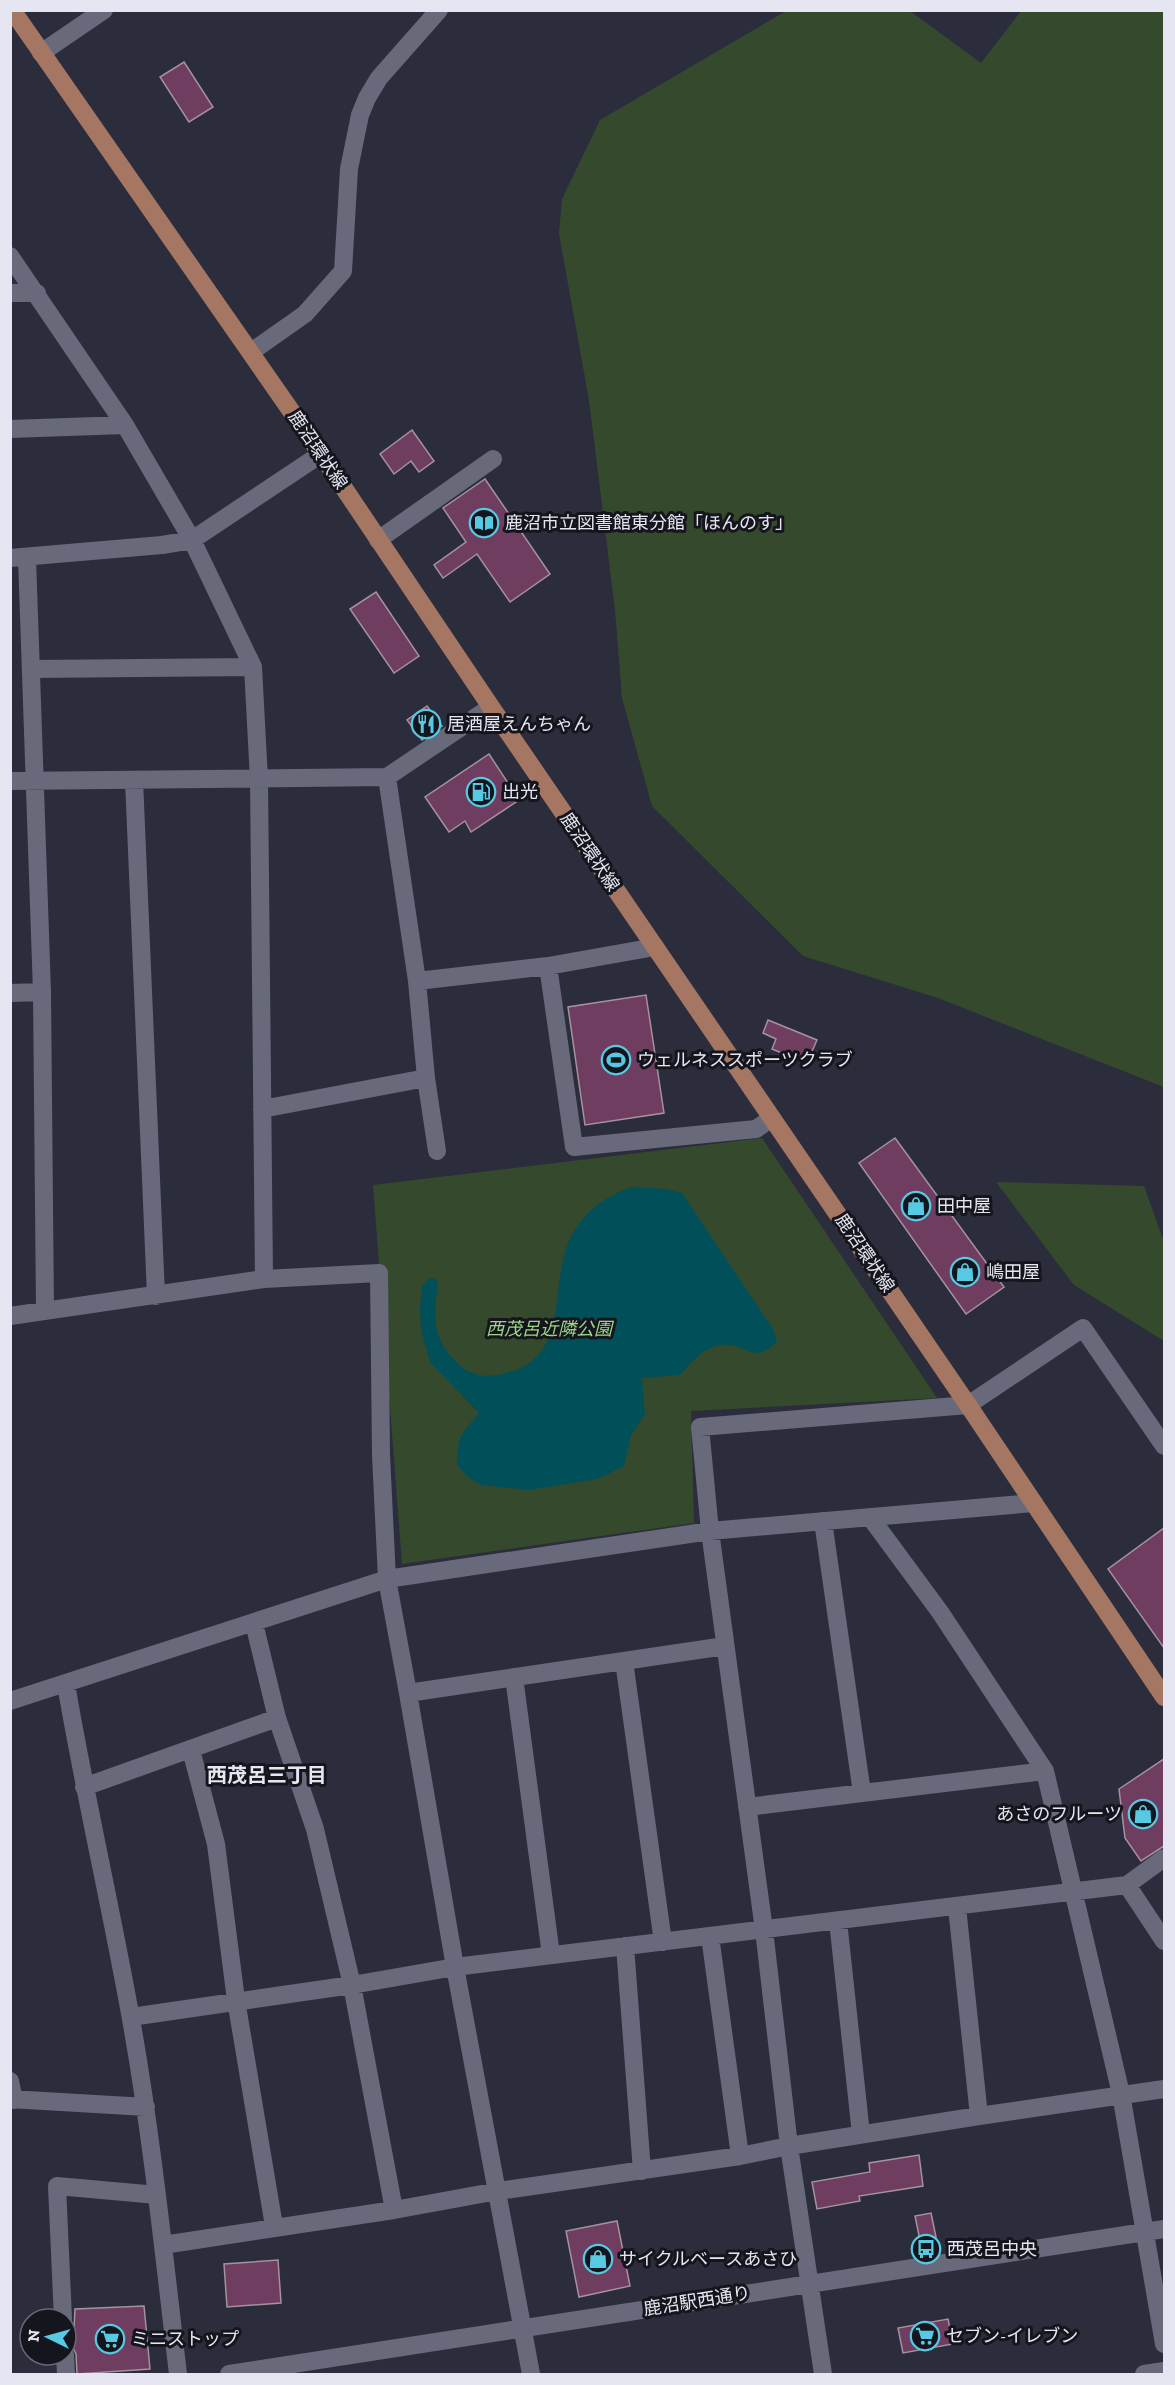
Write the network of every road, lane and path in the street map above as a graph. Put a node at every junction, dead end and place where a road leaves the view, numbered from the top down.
1 (12, 10) edge
2 (104, 10) edge
3 (439, 10) edge
4 (41, 53) junction
5 (10, 256) edge
6 (10, 293) edge
7 (37, 293) junction
8 (251, 352) junction
9 (125, 425) junction
10 (10, 429) edge
11 (321, 454) junction
12 (493, 459) dead end
13 (192, 540) junction
14 (378, 540) junction
15 (19, 558) edge
16 (253, 667) junction
17 (32, 669) junction
18 (490, 707) junction
19 (387, 777) junction
20 (259, 779) junction
21 (134, 780) junction
22 (36, 781) junction
23 (10, 782) edge
24 (655, 947) junction
25 (548, 966) junction
26 (417, 981) junction
27 (42, 992) junction
28 (10, 993) edge
29 (426, 1078) junction
30 (262, 1109) junction
31 (772, 1118) junction
32 (437, 1151) dead end
33 (264, 1279) junction
34 (156, 1296) junction
35 (45, 1311) junction
36 (10, 1316) edge
37 (968, 1405) junction
38 (1164, 1446) edge
39 (1034, 1503) junction
40 (870, 1517) junction
41 (823, 1521) junction
42 (710, 1531) junction
43 (387, 1579) junction
44 (254, 1623) junction
45 (725, 1646) junction
46 (624, 1661) junction
47 (514, 1677) junction
48 (66, 1684) junction
49 (408, 1693) junction
50 (1164, 1697) edge
51 (10, 1701) edge
52 (277, 1718) junction
53 (191, 1750) junction
54 (1045, 1771) junction
55 (84, 1787) junction
56 (862, 1793) junction
57 (747, 1807) junction
58 (1164, 1858) edge
59 (1127, 1885) junction
60 (1073, 1892) junction
61 (957, 1907) junction
62 (838, 1921) junction
63 (764, 1930) junction
64 (710, 1936) junction
65 (1164, 1941) edge
66 (663, 1942) junction
67 (626, 1946) junction
68 (551, 1955) junction
69 (455, 1966) junction
70 (352, 1985) junction
71 (236, 2000) junction
72 (131, 2017) junction
73 (10, 2081) edge
74 (1164, 2089) edge
75 (1121, 2094) junction
76 (12, 2100) edge
77 (146, 2107) junction
78 (979, 2115) junction
79 (861, 2134) junction
80 (789, 2146) junction
81 (740, 2156) junction
82 (642, 2171) junction
83 (498, 2191) junction
84 (157, 2196) junction
85 (394, 2210) junction
86 (274, 2226) junction
87 (1164, 2229) edge
88 (1144, 2232) junction
89 (163, 2245) junction
90 (810, 2283) junction
91 (62, 2307) edge
92 (523, 2328) junction
93 (1164, 2344) edge
94 (1164, 2371) edge
95 (178, 2374) edge
96 (229, 2374) edge
97 (531, 2374) edge
98 (823, 2374) edge
99 (1144, 2374) edge

1 - 4 main road, 鹿沼環状線
2 - 4 street
3 - 8 street
4 - 8 main road, 鹿沼環状線
5 - 7 street
6 - 7 street
7 - 9 street
8 - 11 main road, 鹿沼環状線
9 - 10 street
9 - 13 street
11 - 13 street
11 - 14 main road, 鹿沼環状線
12 - 14 street
13 - 15 street
13 - 16 street
14 - 18 main road, 鹿沼環状線
15 - 17 street
16 - 17 street
16 - 20 street
17 - 22 street
18 - 19 street
18 - 24 main road, 鹿沼環状線
19 - 20 street
19 - 26 street
20 - 21 street
20 - 30 street
21 - 22 street
21 - 34 street
22 - 23 street
22 - 27 street
24 - 25 street
24 - 31 main road, 鹿沼環状線
25 - 26 street
25 - 31 street
26 - 29 street
27 - 28 street
27 - 35 street
29 - 30 street
29 - 32 street
30 - 33 street
31 - 37 main road, 鹿沼環状線
33 - 34 street
33 - 43 street
34 - 35 street
35 - 36 street
37 - 38 street
37 - 39 main road, 鹿沼環状線
37 - 42 street
39 - 40 street
39 - 50 main road, 鹿沼環状線
40 - 41 street
40 - 54 street
41 - 42 street
41 - 56 street
42 - 43 street
42 - 45 street
43 - 44 street
43 - 49 street
44 - 48 street
44 - 52 street
45 - 46 street
45 - 57 street
46 - 47 street
46 - 66 street
47 - 49 street
47 - 68 street
48 - 51 street
48 - 55 street
49 - 69 street
52 - 53 street
52 - 70 street
53 - 55 street
53 - 71 street
54 - 56 street
54 - 60 street
55 - 72 street
56 - 57 street
57 - 63 street
58 - 59 street
59 - 60 street
59 - 65 street
60 - 61 street
60 - 75 street
61 - 62 street
61 - 78 street
62 - 63 street
62 - 79 street
63 - 64 street
63 - 80 street
64 - 66 street
64 - 81 street
66 - 67 street
67 - 68 street
67 - 82 street
68 - 69 street
69 - 70 street
69 - 83 street
70 - 71 street
70 - 85 street
71 - 72 street
71 - 86 street
72 - 77 street
73 - 76 street
74 - 75 street
75 - 78 street
75 - 88 street
76 - 77 street
77 - 84 street
78 - 79 street
79 - 80 street
80 - 81 street
80 - 90 street
81 - 82 street
82 - 83 street
83 - 85 street
83 - 92 street
84 - 89 street
84 - 91 street
85 - 86 street
86 - 89 street
87 - 88 street, 鹿沼駅西通り
88 - 90 street, 鹿沼駅西通り
88 - 93 street
89 - 95 street
90 - 92 street, 鹿沼駅西通り
90 - 98 street
92 - 96 street, 鹿沼駅西通り
92 - 97 street
94 - 99 street

